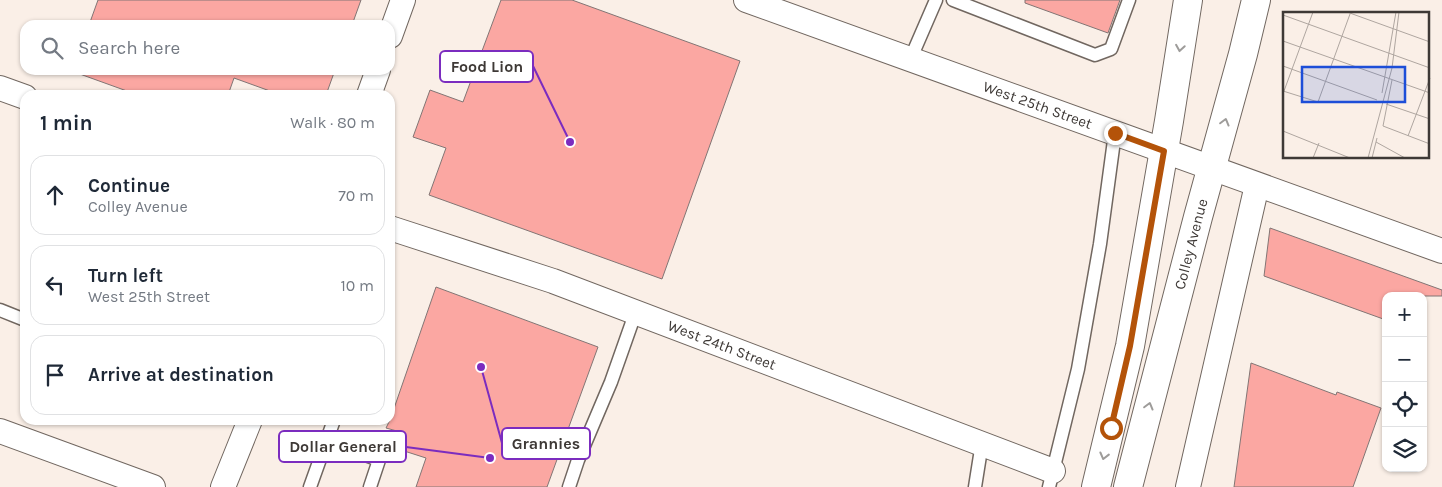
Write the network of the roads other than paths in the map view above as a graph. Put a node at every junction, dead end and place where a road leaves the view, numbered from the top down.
1 (403, 0) edge
2 (746, 0) edge
3 (936, 0) edge
4 (953, 0) edge
5 (1129, 0) edge
6 (1188, 0) edge
7 (1256, 0) edge
8 (395, 22) edge
9 (910, 60) junction
10 (376, 75) edge
11 (0, 88) edge
12 (371, 90) edge
13 (20, 95) edge
14 (1115, 133) junction
15 (1164, 151) junction
16 (1212, 168) junction
17 (1257, 185) junction
18 (395, 230) edge
19 (1442, 251) edge
20 (0, 310) edge
21 (635, 314) junction
22 (20, 318) edge
23 (248, 425) edge
24 (332, 425) edge
25 (0, 431) edge
26 (327, 441) junction
27 (982, 443) junction
28 (1051, 479) edge
29 (225, 480) edge
30 (153, 487) edge
31 (310, 487) edge
32 (370, 487) edge
33 (569, 487) edge
34 (975, 487) edge
35 (1096, 487) edge
36 (1128, 487) edge
37 (1188, 487) edge

1 - 8 street
2 - 9 street, West 25th Street
3 - 9 lane
4 - 5 lane
6 -> 15 main road
16 -> 7 main road, Colley Avenue
9 - 14 street, West 25th Street
10 - 12 street
11 - 13 street
14 - 15 street, West 25th Street
14 - 28 lane
15 - 16 street, West 25th Street
15 -> 35 main road
16 - 17 street, West 25th Street
36 -> 16 main road, Colley Avenue
17 - 19 street, West 25th Street
17 - 37 street
18 - 21 street, West 24th Street
20 - 22 lane
21 - 27 street, West 24th Street
21 - 33 lane
23 - 29 street
24 - 26 lane
25 - 30 street
26 - 31 lane
26 - 32 lane
27 - 28 street, West 24th Street
27 - 34 lane

